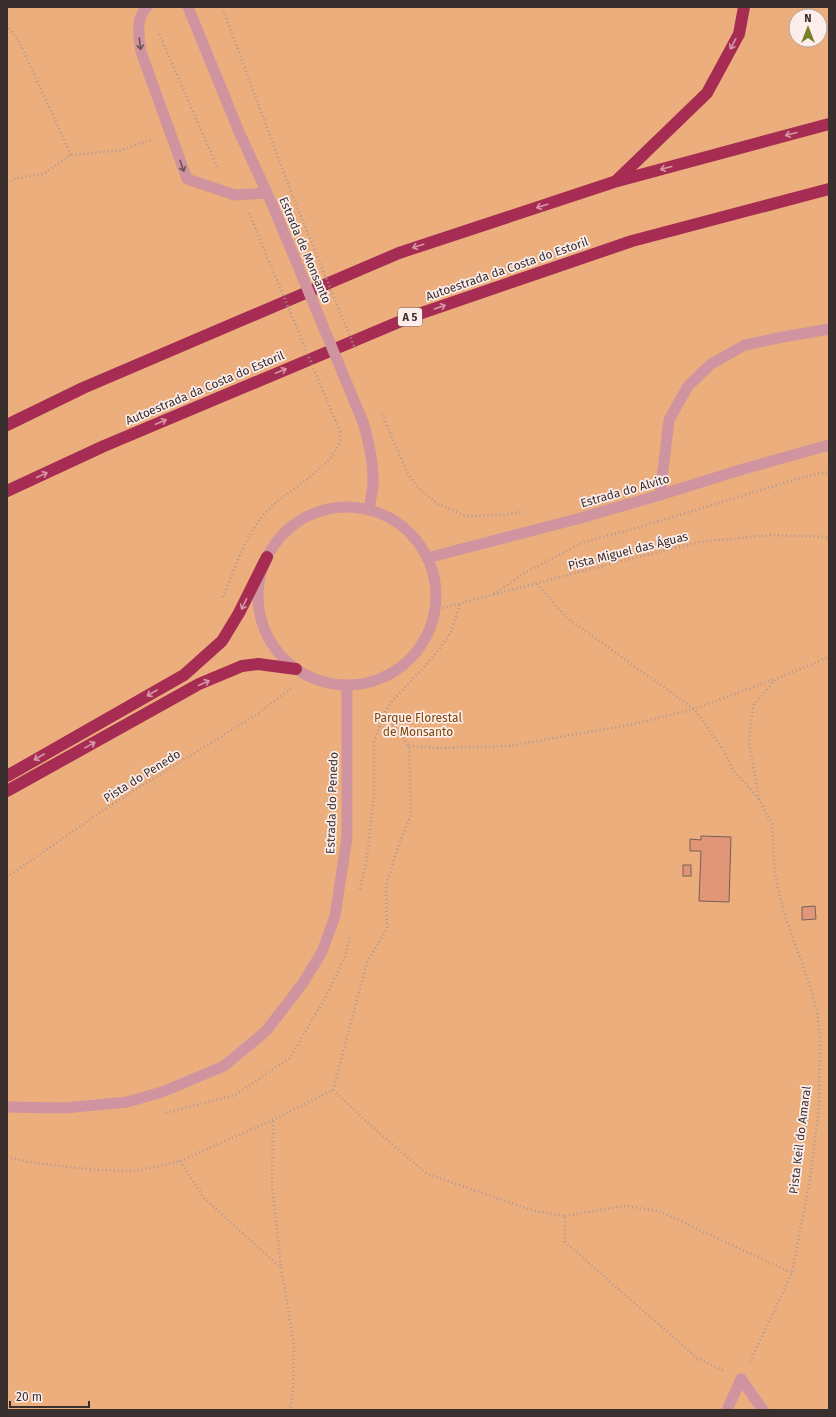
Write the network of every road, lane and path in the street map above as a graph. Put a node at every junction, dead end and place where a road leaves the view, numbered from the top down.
1 (188, 7) edge
2 (222, 7) edge
3 (744, 7) edge
4 (145, 9) edge
5 (7, 25) edge
6 (829, 124) edge
7 (171, 133) junction
8 (71, 155) junction
9 (614, 182) junction
10 (7, 183) edge
11 (829, 189) edge
12 (267, 193) junction
13 (235, 195) junction
14 (829, 329) edge
15 (355, 349) dead end
16 (379, 407) dead end
17 (7, 425) edge
18 (829, 445) edge
19 (829, 472) edge
20 (7, 491) edge
21 (660, 495) junction
22 (369, 510) junction
23 (527, 510) dead end
24 (829, 538) edge
25 (267, 557) junction
26 (427, 558) junction
27 (537, 584) junction
28 (492, 596) junction
29 (221, 602) dead end
30 (460, 604) junction
31 (435, 610) junction
32 (829, 657) edge
33 (296, 669) junction
34 (776, 679) junction
35 (347, 685) junction
36 (288, 691) dead end
37 (694, 709) junction
38 (409, 746) dead end
39 (7, 776) edge
40 (7, 791) edge
41 (759, 800) junction
42 (7, 877) edge
43 (359, 894) dead end
44 (351, 932) dead end
45 (333, 1090) dead end
46 (7, 1107) edge
47 (166, 1113) dead end
48 (273, 1120) dead end
49 (180, 1161) dead end
50 (565, 1216) junction
51 (281, 1268) junction
52 (792, 1273) junction
53 (741, 1379) junction
54 (290, 1410) edge
55 (727, 1410) edge
56 (763, 1410) edge

1 - 12 street, Estrada de Monsanto
2 - 15 path, bridge
3 -> 9 highway
4 -> 7 street
4 - 13 path
5 - 8 path
6 -> 9 highway
7 - 8 path
7 -> 13 street
8 - 10 path
9 -> 17 highway
20 -> 11 highway, Autoestrada da Costa do Estoril / A 5
12 - 13 street
12 - 22 street, Estrada de Monsanto, bridge
13 - 29 path, bridge
14 - 21 street
16 - 23 path
18 - 21 street, Estrada do Alvito
19 - 28 path
21 - 26 street, Estrada do Alvito
22 - 25 street
22 - 26 street
24 - 27 path, Pista Miguel das Águas
25 - 33 street
25 -> 39 highway
26 - 31 street
27 - 28 path, Pista Miguel das Águas
27 - 37 path
28 - 30 path, Pista Miguel das Águas
30 - 31 path, Pista Miguel das Águas
30 - 43 path
31 - 35 street
32 - 34 path, Pista Keil do Amaral
33 - 35 street
40 -> 33 highway
34 - 37 path
34 - 41 path, Pista Keil do Amaral
35 - 46 street, Estrada do Penedo
36 - 42 path, Pista do Penedo
37 - 38 path
37 - 41 path
41 - 52 path, Pista Keil do Amaral
44 - 47 path
45 - 50 path
48 - 51 path
49 - 51 path
50 - 52 path
50 - 53 path
51 - 54 path
52 - 53 path, Pista Keil do Amaral
53 - 55 street
53 - 56 street

